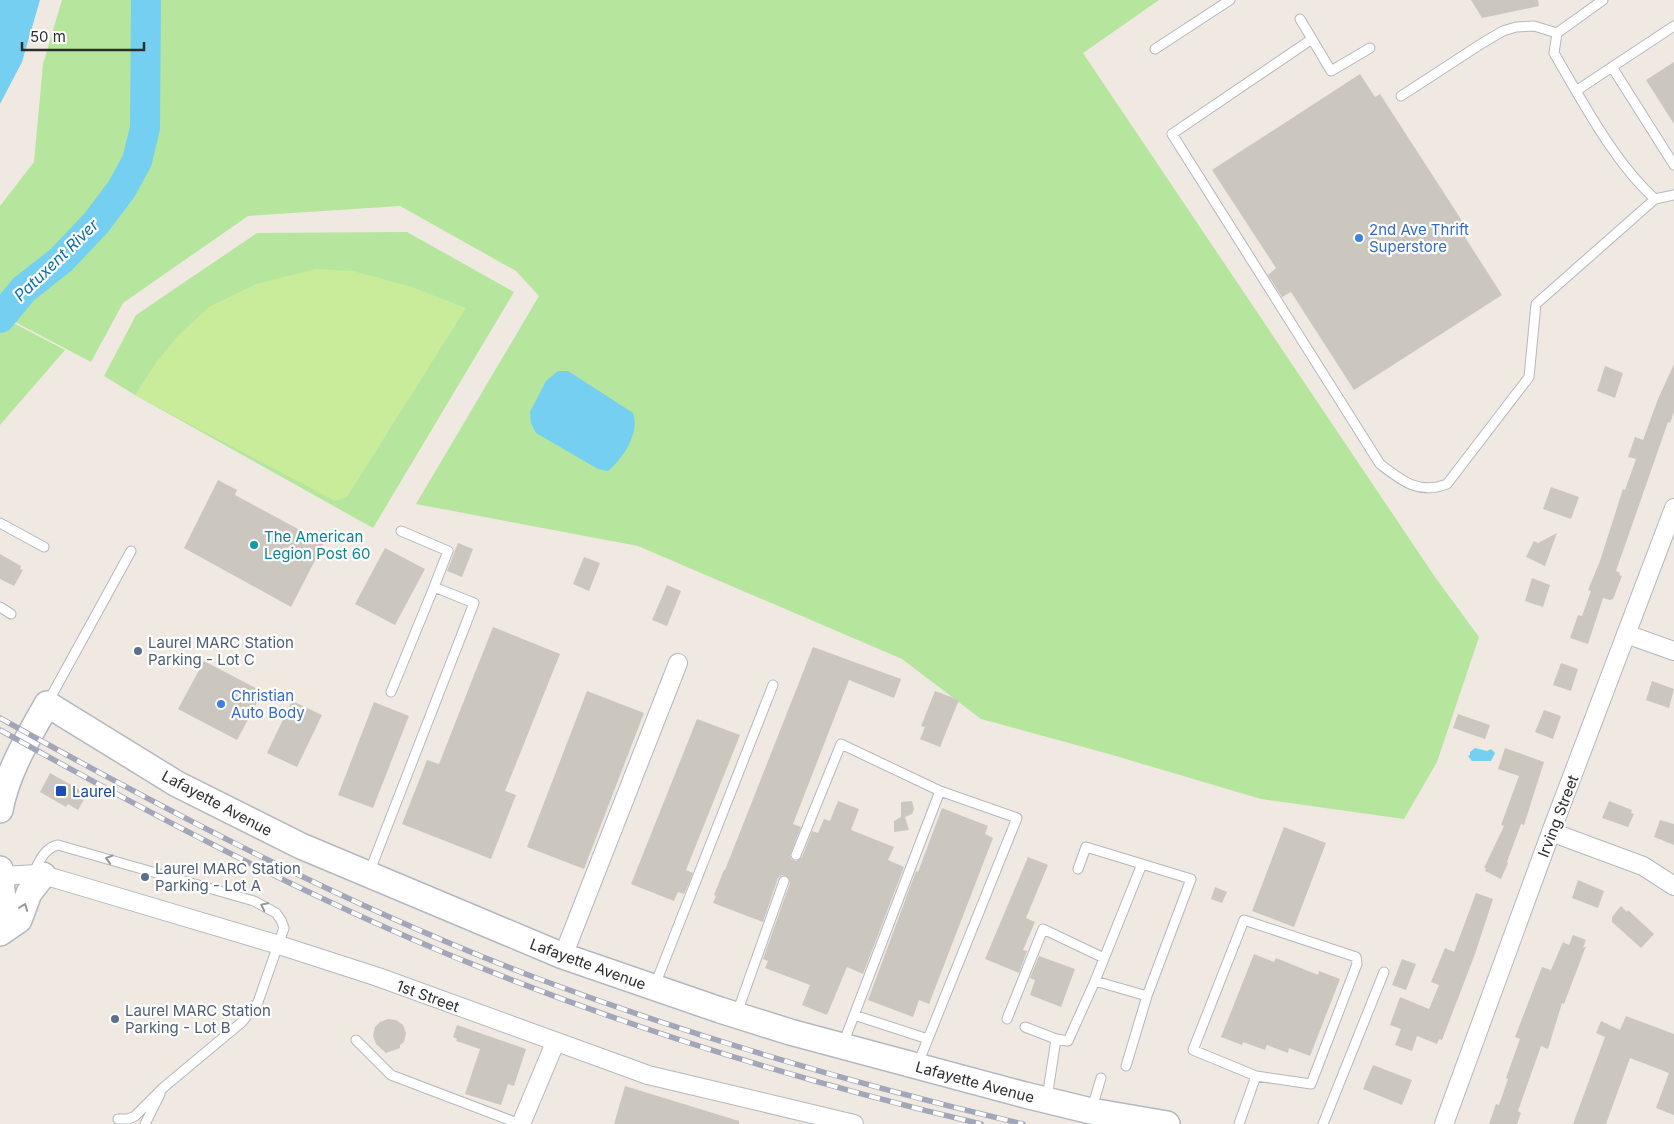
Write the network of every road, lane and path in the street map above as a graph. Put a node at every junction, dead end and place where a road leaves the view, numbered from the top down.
1 (1230, 0) edge
2 (1603, 0) edge
3 (1300, 18) dead end
4 (1674, 26) edge
5 (1557, 33) junction
6 (1312, 39) junction
7 (1370, 48) dead end
8 (1155, 49) dead end
9 (1612, 67) junction
10 (1576, 91) junction
11 (1401, 96) dead end
12 (1674, 165) edge
13 (1674, 195) edge
14 (1655, 199) junction
15 (1674, 508) edge
16 (0, 523) edge
17 (400, 531) dead end
18 (44, 547) dead end
19 (131, 552) dead end
20 (434, 587) junction
21 (0, 607) edge
22 (10, 614) dead end
23 (1626, 634) junction
24 (1674, 651) edge
25 (678, 662) dead end
26 (773, 685) dead end
27 (391, 692) dead end
28 (46, 704) junction
29 (940, 791) junction
30 (0, 810) edge
31 (1552, 832) junction
32 (796, 855) dead end
33 (1142, 864) junction
34 (1078, 869) dead end
35 (1, 872) edge
36 (38, 875) junction
37 (368, 876) junction
38 (784, 881) dead end
39 (1674, 886) edge
40 (0, 933) edge
41 (279, 945) junction
42 (563, 956) junction
43 (1104, 958) junction
44 (1384, 972) dead end
45 (1095, 981) junction
46 (654, 988) junction
47 (1147, 996) junction
48 (736, 1015) junction
49 (854, 1015) junction
50 (1007, 1019) dead end
51 (1025, 1028) dead end
52 (1056, 1038) junction
53 (928, 1039) junction
54 (356, 1040) dead end
55 (555, 1043) junction
56 (842, 1046) junction
57 (917, 1066) junction
58 (1126, 1066) dead end
59 (1256, 1076) junction
60 (1101, 1078) dead end
61 (164, 1087) junction
62 (1047, 1100) junction
63 (1091, 1111) junction
64 (145, 1124) edge
65 (521, 1124) edge
66 (854, 1124) edge
67 (1167, 1124) edge
68 (1239, 1124) edge
69 (1323, 1124) edge
70 (1444, 1124) edge

1 - 8 lane
2 - 5 lane
3 - 6 lane
4 - 9 lane
5 - 10 lane
5 - 11 lane
6 - 7 lane
6 - 14 lane
9 - 10 lane
9 - 12 lane
10 - 14 lane
13 - 14 lane
15 - 23 street, Irving Street
16 - 18 lane
17 - 20 lane
19 - 28 lane
20 - 27 lane
20 - 37 lane
21 - 22 lane
23 - 24 street
23 - 31 street, Irving Street
25 - 42 street
26 - 46 lane
28 - 30 street
28 - 37 street, Lafayette Avenue
29 - 32 lane
29 - 49 lane
29 - 53 lane
31 - 39 street
31 - 70 street, Irving Street
33 - 34 lane
33 - 43 lane
33 - 47 lane
35 - 36 street, 1st Street
35 - 40 street
40 -> 36 street
36 - 41 street, 1st Street
41 -> 36 lane
37 - 42 street, Lafayette Avenue
38 - 48 lane
41 - 55 street, 1st Street
41 - 61 lane
42 - 46 street, Lafayette Avenue
43 - 45 lane
43 - 50 lane
44 - 69 lane
45 - 47 lane
45 - 52 lane
46 - 48 street, Lafayette Avenue
47 - 58 lane
48 - 56 street, Lafayette Avenue
49 - 53 lane
49 - 56 lane
51 - 52 lane
52 - 62 lane
53 - 57 lane
54 - 65 lane
55 - 65 street
55 - 66 street, 1st Street
56 - 57 street, Lafayette Avenue
57 - 62 street, Lafayette Avenue
59 - 59 lane
59 - 68 lane
60 - 63 lane
61 - 64 lane
61 - 64 lane
62 - 63 street, Lafayette Avenue
63 - 67 street, Lafayette Avenue

